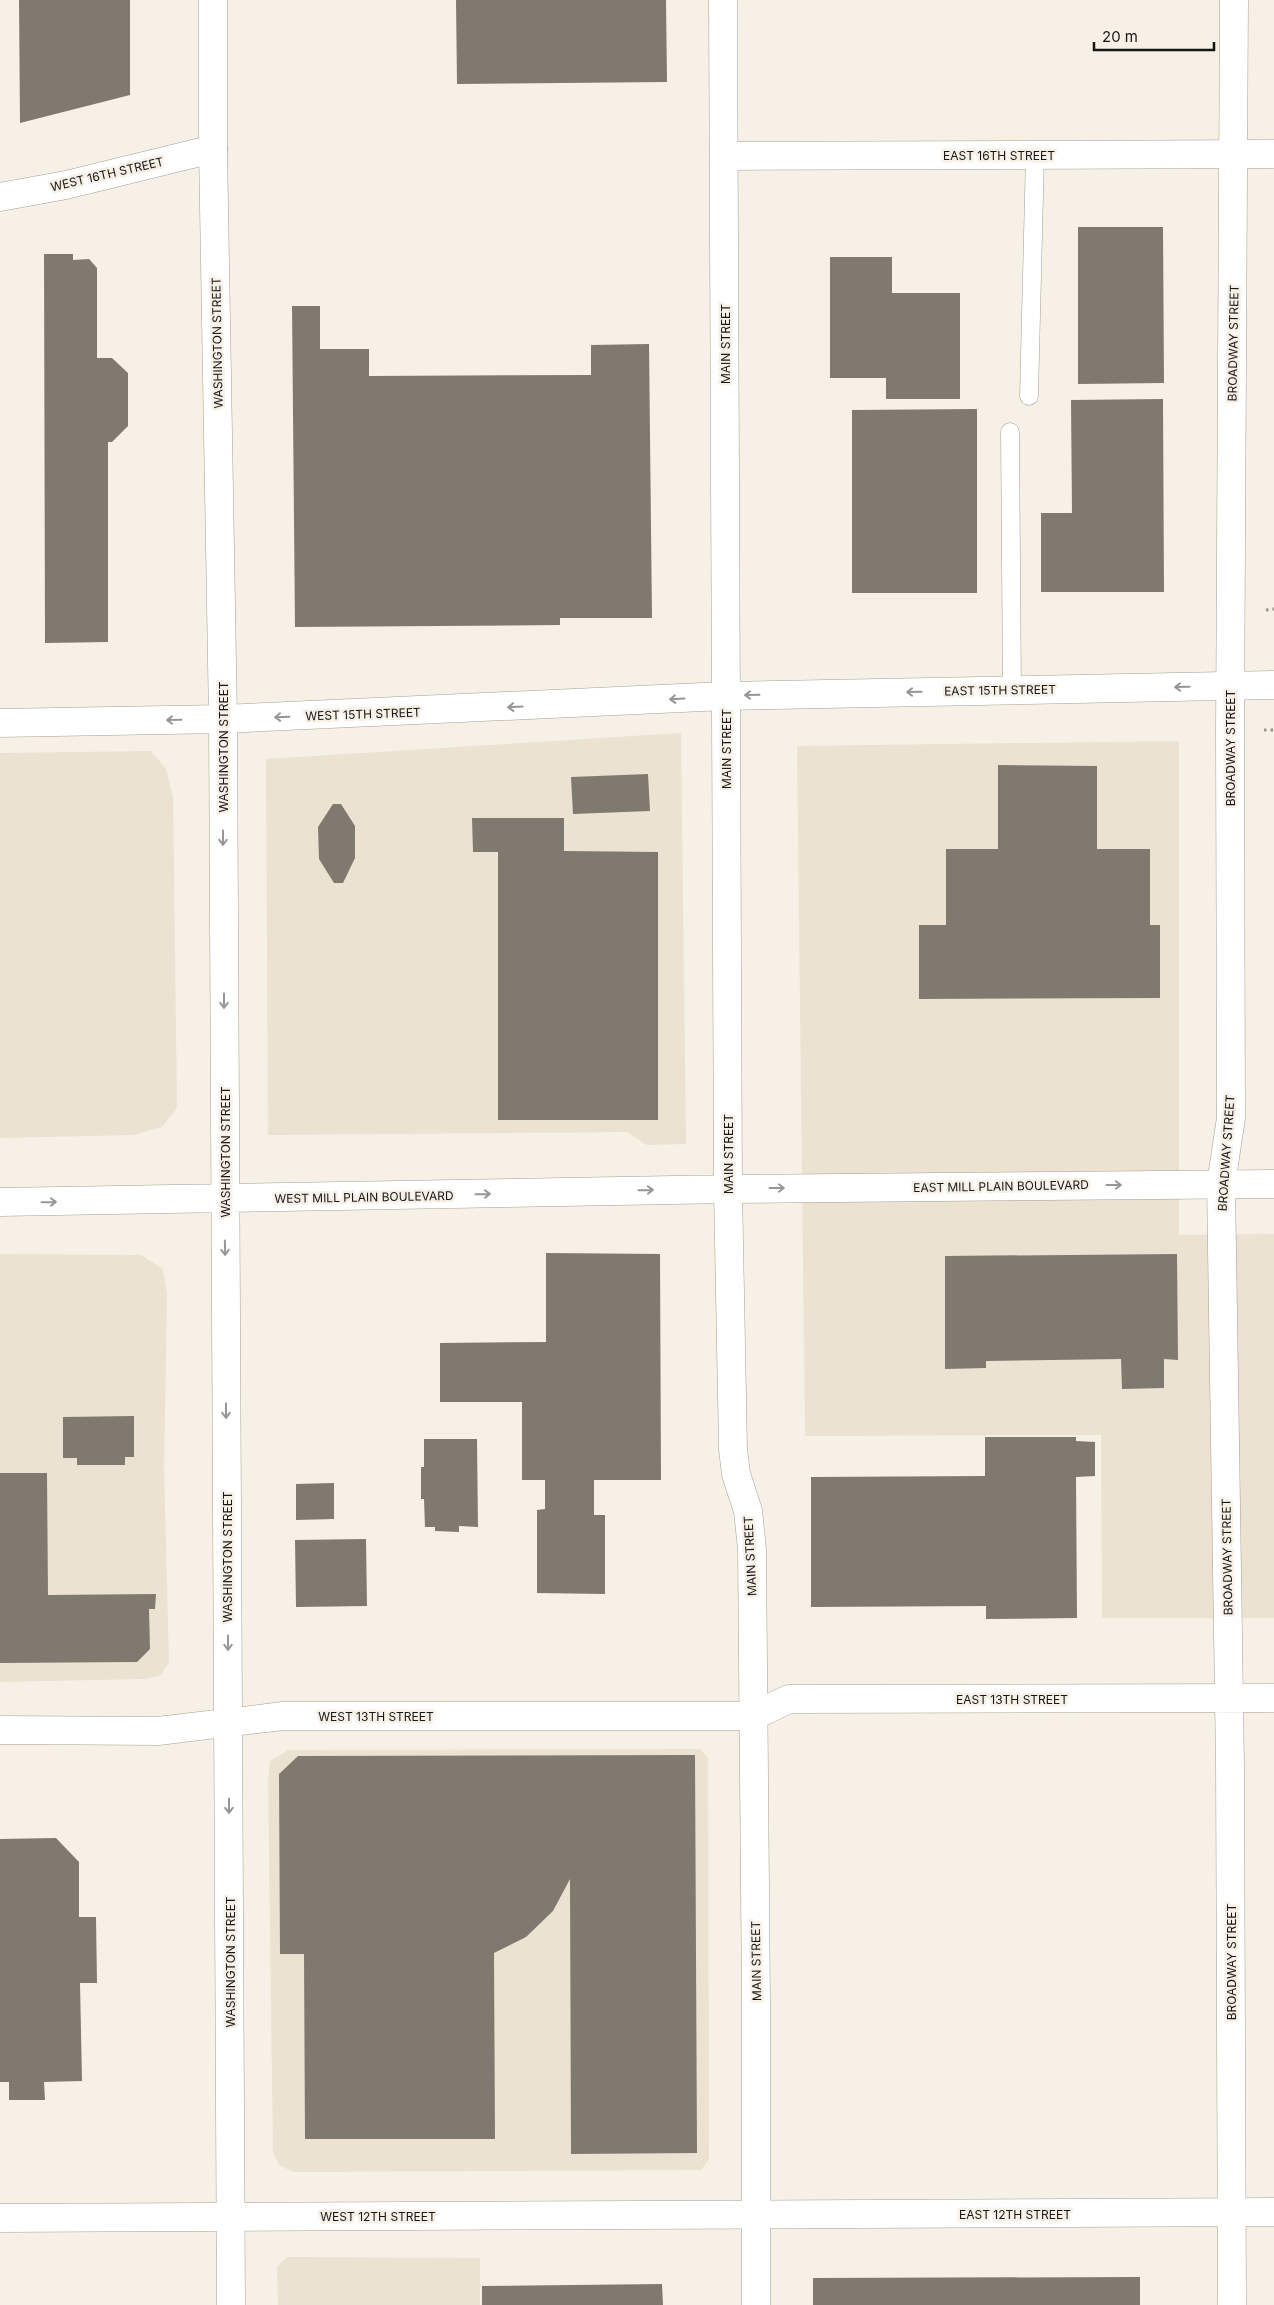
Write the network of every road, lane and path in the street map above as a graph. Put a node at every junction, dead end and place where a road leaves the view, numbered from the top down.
1 (213, 0) edge
2 (723, 0) edge
3 (1234, 0) edge
4 (213, 150) junction
5 (1235, 154) junction
6 (1274, 154) edge
7 (1035, 155) junction
8 (724, 156) junction
9 (0, 197) edge
10 (1029, 396) dead end
11 (1010, 432) dead end
12 (1274, 609) edge
13 (1265, 610) dead end
14 (1274, 685) edge
15 (1230, 686) junction
16 (1012, 690) junction
17 (726, 696) junction
18 (223, 719) junction
19 (0, 723) edge
20 (1221, 1184) junction
21 (1274, 1184) edge
22 (728, 1189) junction
23 (224, 1200) junction
24 (0, 1202) edge
25 (1229, 1698) junction
26 (1274, 1698) edge
27 (753, 1716) junction
28 (228, 1723) junction
29 (0, 1730) edge
30 (1232, 2212) junction
31 (1274, 2212) edge
32 (755, 2215) junction
33 (231, 2217) junction
34 (0, 2218) edge
35 (232, 2305) edge
36 (756, 2305) edge
37 (1232, 2305) edge

1 - 4 street, WASHINGTON STREET
2 - 8 street, MAIN STREET
3 - 5 street, BROADWAY STREET
4 - 9 street, WEST 16TH STREET
4 - 18 street, WASHINGTON STREET
5 - 6 street, EAST 16TH STREET
5 - 7 street, EAST 16TH STREET
5 - 15 street, BROADWAY STREET
7 - 8 street, EAST 16TH STREET
7 - 10 lane
8 - 17 street, MAIN STREET
11 - 16 lane
12 - 13 path
14 - 15 street, EAST 15TH STREET
15 -> 16 street, EAST 15TH STREET
15 - 20 street, BROADWAY STREET
16 -> 17 street, EAST 15TH STREET
17 -> 18 street, WEST 15TH STREET
17 - 22 street, MAIN STREET
18 -> 19 street, WEST 15TH STREET
18 -> 23 street, WASHINGTON STREET
20 - 21 street, EAST MILL PLAIN BOULEVARD
22 -> 20 street, EAST MILL PLAIN BOULEVARD
20 - 25 street, BROADWAY STREET
23 -> 22 street, WEST MILL PLAIN BOULEVARD
22 - 27 street, MAIN STREET
24 -> 23 street, WEST MILL PLAIN BOULEVARD
23 -> 28 street, WASHINGTON STREET
25 - 26 street, EAST 13TH STREET
25 - 27 street, EAST 13TH STREET
25 - 30 street, BROADWAY STREET
27 - 28 street, WEST 13TH STREET
27 - 32 street, MAIN STREET
28 - 29 street, WEST 13TH STREET
28 -> 33 street, WASHINGTON STREET
30 - 31 street, EAST 12TH STREET
30 - 32 street, EAST 12TH STREET
30 - 37 street, BROADWAY STREET
32 - 33 street, WEST 12TH STREET
32 - 36 street, MAIN STREET
33 - 34 street, WEST 12TH STREET
33 - 35 street, WASHINGTON STREET

